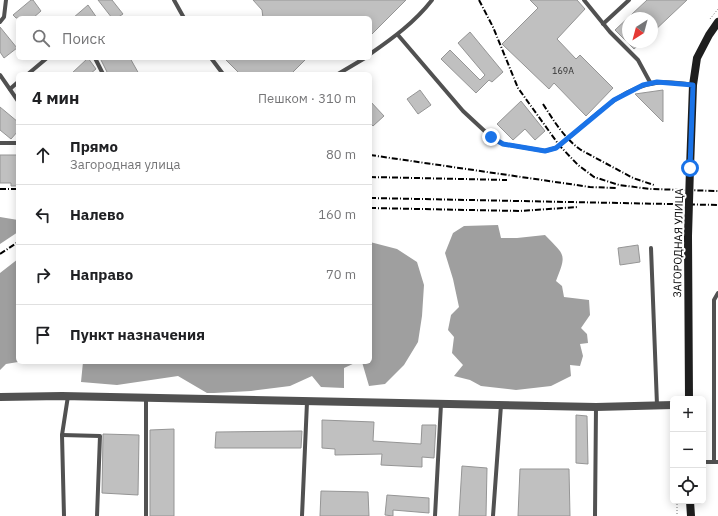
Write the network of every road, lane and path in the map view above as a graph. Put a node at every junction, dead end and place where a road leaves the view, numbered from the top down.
1 (6, 0) edge
2 (174, 0) edge
3 (432, 0) edge
4 (584, 0) edge
5 (629, 0) edge
6 (718, 9) edge
7 (183, 16) edge
8 (715, 19) edge
9 (0, 22) edge
10 (604, 24) junction
11 (398, 35) junction
12 (372, 53) edge
13 (45, 60) edge
14 (97, 60) edge
15 (212, 60) edge
16 (362, 60) edge
17 (30, 72) edge
18 (102, 72) edge
19 (222, 72) edge
20 (341, 72) edge
21 (0, 75) edge
22 (16, 84) edge
23 (651, 84) junction
24 (693, 85) junction
25 (10, 89) junction
26 (16, 98) edge
27 (0, 143) edge
28 (16, 143) edge
29 (651, 248) dead end
30 (718, 293) edge
31 (716, 301) edge
32 (716, 358) edge
33 (68, 396) junction
34 (689, 396) edge
35 (0, 397) edge
36 (146, 399) junction
37 (307, 402) junction
38 (442, 404) junction
39 (501, 405) junction
40 (670, 405) edge
41 (657, 406) junction
42 (596, 407) junction
43 (62, 435) junction
44 (716, 462) edge
45 (677, 504) edge
46 (690, 504) edge
47 (64, 516) edge
48 (97, 516) edge
49 (146, 516) edge
50 (302, 516) edge
51 (435, 516) edge
52 (493, 516) edge
53 (595, 516) edge
54 (677, 516) edge
55 (691, 516) edge

1 - 9 lane
2 - 7 lane
3 - 11 lane
4 - 10 lane
5 - 10 lane
6 - 8 path
8 - 24 main road, ЗАГОРОДНАЯ УЛИЦА
10 - 23 lane
11 - 12 lane
11 - 23 lane
13 - 17 lane
14 - 18 lane
15 - 19 lane
16 - 20 lane
21 - 25 lane
22 - 25 lane
23 - 24 lane
24 - 34 main road, ЗАГОРОДНАЯ УЛИЦА, bridge
25 - 26 lane
27 - 28 lane
29 - 41 lane
30 - 31 lane
31 - 32 lane
32 - 44 lane
33 - 35 street
33 - 36 street
33 - 43 lane
36 - 37 street
36 - 49 lane
37 - 38 street
37 - 50 lane
38 - 39 street
38 - 51 lane
39 - 42 street
39 - 52 lane
40 - 41 street
41 - 42 street
42 - 53 lane
43 - 47 lane
43 - 48 lane
45 - 54 path
46 - 55 main road

